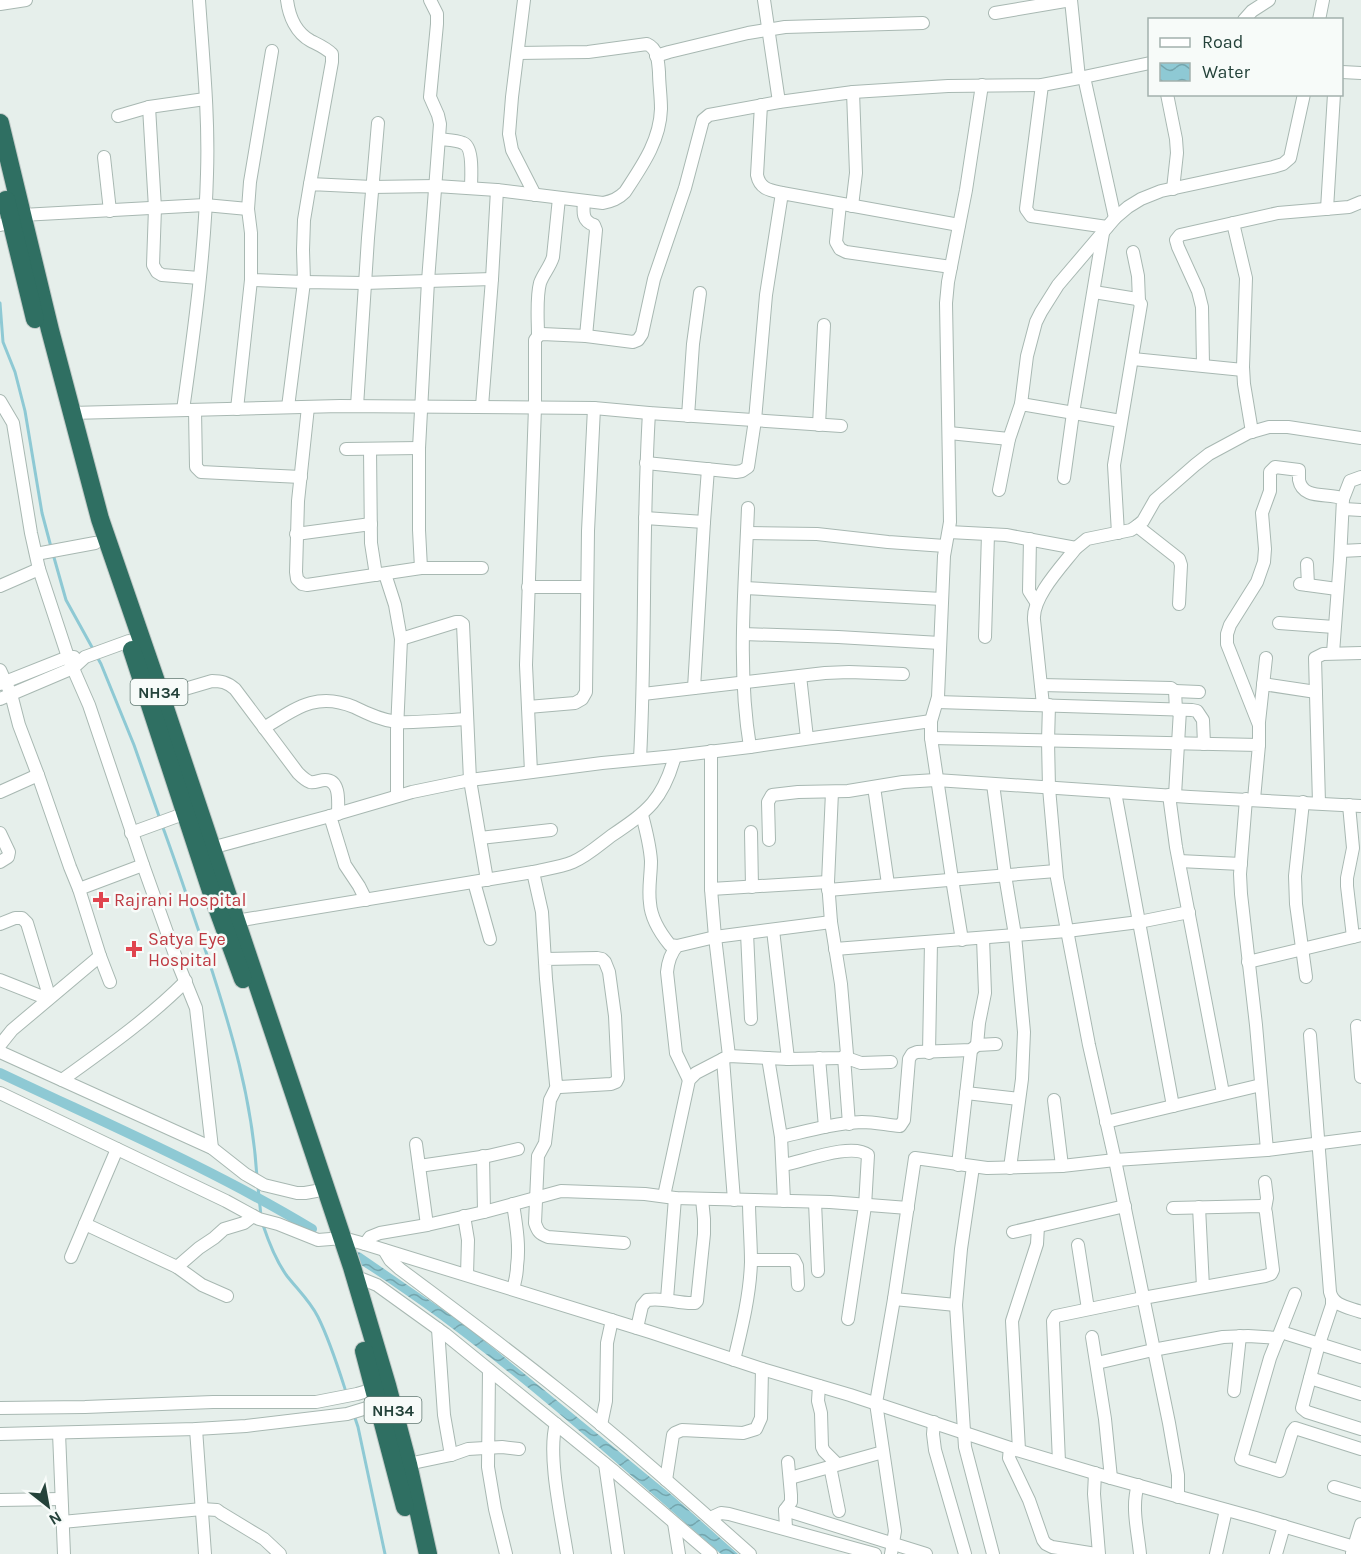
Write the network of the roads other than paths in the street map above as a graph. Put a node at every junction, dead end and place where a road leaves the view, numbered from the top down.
1 (26, 0) edge
2 (199, 0) edge
3 (286, 0) edge
4 (430, 0) edge
5 (524, 0) edge
6 (764, 0) edge
7 (1071, 0) edge
8 (1269, 0) edge
9 (1323, 0) edge
10 (0, 4) edge
11 (995, 13) dead end
12 (1246, 18) edge
13 (1319, 18) edge
14 (922, 23) dead end
15 (768, 30) junction
16 (272, 51) dead end
17 (518, 53) junction
18 (656, 56) junction
19 (1148, 63) edge
20 (1343, 72) edge
21 (1361, 73) edge
22 (1081, 77) junction
23 (982, 85) junction
24 (1042, 85) junction
25 (853, 93) junction
26 (1167, 96) edge
27 (1304, 96) edge
28 (1334, 96) edge
29 (205, 99) junction
30 (779, 102) junction
31 (761, 105) junction
32 (149, 107) junction
33 (118, 116) dead end
34 (0, 123) edge
35 (378, 123) dead end
36 (439, 139) junction
37 (104, 158) dead end
38 (0, 175) edge
39 (310, 184) junction
40 (436, 186) junction
41 (372, 187) junction
42 (471, 188) junction
43 (1173, 189) junction
44 (497, 190) junction
45 (782, 194) junction
46 (535, 195) junction
47 (559, 198) junction
48 (584, 201) junction
49 (1361, 202) edge
50 (846, 205) junction
51 (205, 206) junction
52 (155, 208) junction
53 (248, 209) junction
54 (1328, 209) junction
55 (110, 211) junction
56 (11, 221) edge
57 (1233, 223) junction
58 (959, 225) junction
59 (1108, 225) junction
60 (1132, 252) dead end
61 (951, 267) junction
62 (199, 278) junction
63 (492, 279) junction
64 (251, 280) junction
65 (428, 281) junction
66 (304, 282) junction
67 (364, 283) junction
68 (1094, 292) junction
69 (700, 293) dead end
70 (1139, 301) junction
71 (824, 325) dead end
72 (538, 336) junction
73 (586, 336) junction
74 (1133, 358) junction
75 (1203, 365) junction
76 (1243, 370) junction
77 (0, 401) edge
78 (1021, 404) junction
79 (357, 406) junction
80 (422, 406) junction
81 (482, 406) junction
82 (288, 407) junction
83 (308, 407) junction
84 (535, 407) junction
85 (594, 408) junction
86 (237, 409) junction
87 (189, 410) junction
88 (71, 413) junction
89 (649, 413) junction
90 (1073, 413) junction
91 (688, 416) junction
92 (755, 420) junction
93 (1120, 421) junction
94 (819, 424) junction
95 (841, 426) dead end
96 (1252, 432) junction
97 (949, 433) junction
98 (1361, 438) edge
99 (1009, 439) junction
100 (419, 448) junction
101 (346, 449) dead end
102 (370, 449) junction
103 (646, 463) junction
104 (708, 469) junction
105 (301, 477) junction
106 (1361, 477) edge
107 (1064, 478) dead end
108 (999, 490) dead end
109 (1343, 504) junction
110 (748, 508) dead end
111 (1361, 510) edge
112 (645, 518) junction
113 (704, 522) junction
114 (371, 524) junction
115 (1137, 526) junction
116 (949, 532) junction
117 (747, 533) junction
118 (1118, 533) junction
119 (296, 534) junction
120 (988, 534) junction
121 (1030, 539) junction
122 (95, 543) junction
123 (945, 546) junction
124 (1076, 548) junction
125 (1361, 550) edge
126 (1341, 551) junction
127 (36, 555) junction
128 (1308, 564) dead end
129 (422, 568) junction
130 (482, 568) dead end
131 (39, 569) junction
132 (381, 574) junction
133 (0, 586) edge
134 (528, 587) junction
135 (587, 587) junction
136 (745, 588) junction
137 (1337, 589) junction
138 (942, 599) junction
139 (1036, 602) junction
140 (1179, 604) dead end
141 (1279, 623) dead end
142 (1334, 627) junction
143 (743, 634) junction
144 (985, 637) dead end
145 (401, 639) junction
146 (940, 643) junction
147 (121, 644) junction
148 (1333, 653) junction
149 (1361, 653) edge
150 (1266, 658) dead end
151 (71, 662) junction
152 (903, 674) dead end
153 (800, 676) junction
154 (2, 679) edge
155 (744, 683) junction
156 (1263, 684) junction
157 (1041, 685) junction
158 (694, 688) junction
159 (1175, 691) junction
160 (1199, 692) dead end
161 (1316, 692) junction
162 (644, 694) junction
163 (161, 696) junction
164 (6, 697) edge
165 (937, 702) junction
166 (1046, 705) junction
167 (528, 706) junction
168 (1178, 710) junction
169 (467, 719) junction
170 (931, 721) junction
171 (397, 722) junction
172 (1259, 725) junction
173 (264, 728) junction
174 (807, 738) junction
175 (931, 738) junction
176 (1048, 741) junction
177 (1179, 742) junction
178 (1204, 744) junction
179 (1259, 745) junction
180 (750, 747) junction
181 (711, 751) junction
182 (675, 756) junction
183 (640, 759) junction
184 (531, 772) junction
185 (38, 775) junction
186 (470, 780) junction
187 (936, 780) junction
188 (993, 784) junction
189 (874, 787) junction
190 (1049, 788) junction
191 (0, 792) edge
192 (832, 792) junction
193 (1115, 792) junction
194 (1172, 795) junction
195 (397, 796) junction
196 (1250, 799) junction
197 (1303, 802) junction
198 (1319, 803) junction
199 (1355, 806) edge
200 (334, 815) junction
201 (642, 815) junction
202 (171, 818) junction
203 (551, 830) dead end
204 (0, 832) edge
205 (751, 832) dead end
206 (132, 833) junction
207 (480, 838) junction
208 (769, 840) dead end
209 (211, 848) junction
210 (1357, 852) edge
211 (1179, 861) junction
212 (0, 862) edge
213 (1241, 864) junction
214 (143, 865) junction
215 (1056, 871) junction
216 (533, 872) junction
217 (1005, 875) junction
218 (952, 879) junction
219 (487, 880) junction
220 (474, 882) junction
221 (888, 884) junction
222 (828, 886) junction
223 (752, 887) junction
224 (79, 889) junction
225 (711, 889) junction
226 (366, 900) junction
227 (1189, 912) junction
228 (236, 921) junction
229 (831, 922) junction
230 (1139, 922) junction
231 (0, 924) edge
232 (772, 930) junction
233 (1067, 931) junction
234 (747, 933) junction
235 (1015, 935) junction
236 (1357, 936) edge
237 (715, 937) junction
238 (983, 938) junction
239 (490, 939) dead end
240 (962, 940) junction
241 (932, 942) junction
242 (677, 946) junction
243 (835, 949) junction
244 (1304, 949) junction
245 (100, 956) junction
246 (545, 959) junction
247 (1248, 962) junction
248 (1306, 978) dead end
249 (0, 980) edge
250 (186, 981) junction
251 (110, 982) dead end
252 (48, 999) junction
253 (751, 1019) dead end
254 (1357, 1026) dead end
255 (1310, 1035) dead end
256 (996, 1044) dead end
257 (0, 1045) edge
258 (974, 1048) junction
259 (0, 1052) edge
260 (929, 1053) junction
261 (844, 1057) junction
262 (726, 1058) junction
263 (768, 1058) junction
264 (819, 1058) junction
265 (788, 1059) junction
266 (891, 1062) dead end
267 (1361, 1077) edge
268 (62, 1080) junction
269 (688, 1080) junction
270 (1261, 1085) junction
271 (557, 1086) junction
272 (0, 1093) edge
273 (1223, 1093) junction
274 (966, 1094) junction
275 (1019, 1100) junction
276 (1054, 1100) dead end
277 (1173, 1106) junction
278 (1106, 1122) junction
279 (849, 1124) junction
280 (825, 1127) junction
281 (781, 1137) junction
282 (1361, 1138) edge
283 (416, 1144) dead end
284 (1318, 1144) junction
285 (212, 1148) junction
286 (117, 1149) junction
287 (518, 1149) dead end
288 (1267, 1150) junction
289 (483, 1156) junction
290 (1115, 1160) junction
291 (783, 1165) junction
292 (958, 1165) junction
293 (419, 1166) junction
294 (1062, 1166) junction
295 (973, 1167) junction
296 (1010, 1168) junction
297 (1265, 1182) dead end
298 (316, 1191) junction
299 (670, 1197) junction
300 (536, 1198) junction
301 (702, 1199) junction
302 (734, 1200) junction
303 (748, 1201) junction
304 (784, 1201) junction
305 (815, 1202) junction
306 (513, 1204) junction
307 (865, 1206) junction
308 (1125, 1206) junction
309 (1199, 1207) junction
310 (908, 1208) junction
311 (1173, 1208) dead end
312 (1265, 1209) junction
313 (484, 1212) junction
314 (464, 1216) junction
315 (256, 1217) junction
316 (85, 1224) junction
317 (426, 1225) junction
318 (1038, 1226) junction
319 (1013, 1232) dead end
320 (624, 1243) dead end
321 (365, 1244) junction
322 (1078, 1245) dead end
323 (384, 1250) junction
324 (70, 1257) dead end
325 (344, 1258) junction
326 (751, 1260) junction
327 (177, 1267) junction
328 (818, 1271) dead end
329 (467, 1275) junction
330 (798, 1285) dead end
331 (1203, 1287) junction
332 (513, 1289) junction
333 (1295, 1294) dead end
334 (226, 1296) dead end
335 (1143, 1298) junction
336 (1332, 1298) junction
337 (667, 1299) junction
338 (894, 1299) junction
339 (956, 1305) junction
340 (1088, 1309) junction
341 (1361, 1312) edge
342 (848, 1319) dead end
343 (612, 1320) junction
344 (637, 1328) junction
345 (438, 1329) junction
346 (1279, 1335) junction
347 (1240, 1336) junction
348 (1092, 1337) dead end
349 (1319, 1344) junction
350 (1154, 1350) junction
351 (1361, 1357) edge
352 (734, 1359) junction
353 (1097, 1363) junction
354 (762, 1369) junction
355 (489, 1370) junction
356 (1310, 1378) junction
357 (819, 1386) junction
358 (1234, 1391) dead end
359 (1361, 1394) edge
360 (375, 1397) junction
361 (876, 1403) junction
362 (0, 1408) edge
363 (1302, 1408) junction
364 (934, 1422) junction
365 (556, 1424) junction
366 (601, 1425) junction
367 (196, 1429) junction
368 (1293, 1429) junction
369 (1361, 1429) edge
370 (58, 1432) junction
371 (963, 1432) junction
372 (0, 1434) edge
373 (488, 1448) junction
374 (519, 1449) dead end
375 (1014, 1449) junction
376 (1361, 1449) edge
377 (883, 1452) junction
378 (451, 1455) junction
379 (788, 1462) dead end
380 (1059, 1462) junction
381 (408, 1464) junction
382 (605, 1464) junction
383 (834, 1465) junction
384 (1095, 1473) junction
385 (790, 1478) junction
386 (1112, 1478) junction
387 (666, 1480) junction
388 (1138, 1485) junction
389 (1334, 1487) dead end
390 (1361, 1495) edge
391 (1178, 1497) junction
392 (61, 1499) junction
393 (0, 1500) edge
394 (202, 1509) junction
395 (1226, 1510) junction
396 (839, 1511) dead end
397 (710, 1518) junction
398 (786, 1520) junction
399 (62, 1522) junction
400 (674, 1522) junction
401 (1361, 1524) edge
402 (1284, 1526) junction
403 (842, 1528) junction
404 (892, 1549) edge
405 (845, 1550) edge
406 (1356, 1550) edge
407 (64, 1554) edge
408 (205, 1554) edge
409 (280, 1554) edge
410 (416, 1554) edge
411 (428, 1554) edge
412 (506, 1554) edge
413 (567, 1554) edge
414 (618, 1554) edge
415 (679, 1554) edge
416 (711, 1554) edge
417 (750, 1554) edge
418 (875, 1554) edge
419 (926, 1554) edge
420 (964, 1554) edge
421 (993, 1554) edge
422 (1098, 1554) edge
423 (1140, 1554) edge
424 (1216, 1554) edge
425 (1276, 1554) edge

1 - 10 street
2 - 29 street
3 - 39 street
4 - 36 street
5 - 17 street
6 - 15 street
7 - 11 street
7 - 22 street
8 - 12 street
9 - 13 street
14 - 15 street
15 - 18 street
15 - 30 street
16 - 53 street
17 - 18 street
17 - 46 street
18 - 48 street
19 - 22 street
20 - 21 street
22 - 24 street
22 - 59 street
23 - 24 street
23 - 25 street
23 - 58 street
24 - 59 street
25 - 30 street
25 - 50 street
26 - 43 street
27 - 43 street
28 - 54 street
29 - 32 street
29 - 51 street
30 - 31 street
31 - 45 street
31 - 73 street
32 - 33 street
32 - 52 street
34 - 56 highway, NH34
35 - 41 street
36 - 40 street
36 - 42 street
37 - 55 street
38 - 56 highway, NH34
39 - 41 street
39 - 66 street
40 - 41 street
40 - 42 street
40 - 65 street
41 - 67 street
42 - 44 street
43 - 59 street
44 - 46 street
44 - 63 street
45 - 50 street
45 - 92 street
46 - 47 street
47 - 48 street
47 - 72 street
48 - 73 street
49 - 54 street
50 - 58 street
50 - 61 street
51 - 52 street
51 - 53 street
51 - 62 street
52 - 55 street
52 - 62 street
53 - 64 street
54 - 57 street
55 - 56 street
56 - 88 highway, NH34
56 - 122 highway, NH34
57 - 75 street
57 - 76 street
58 - 61 street
59 - 68 street
59 - 78 street
60 - 70 street
61 - 97 street
62 - 87 street
63 - 65 street
63 - 81 street
64 - 66 street
64 - 86 street
65 - 67 street
65 - 80 street
66 - 67 street
66 - 82 street
67 - 79 street
68 - 70 street
68 - 90 street
69 - 91 street
70 - 74 street
71 - 94 street
72 - 73 street
72 - 84 street
74 - 75 street
74 - 93 street
75 - 76 street
76 - 96 street
77 - 127 street
78 - 90 street
78 - 99 street
79 - 80 street
79 - 83 street
80 - 81 street
80 - 100 street
81 - 84 street
82 - 83 street
82 - 86 street
83 - 105 street
84 - 85 street
84 - 134 street
85 - 89 street
85 - 135 street
86 - 87 street
87 - 88 street
87 - 105 street
88 - 163 highway, NH34
89 - 91 street
89 - 103 street
90 - 93 street
90 - 107 street
91 - 92 street
92 - 94 street
92 - 104 street
93 - 118 street
94 - 95 street
96 - 98 street
96 - 115 street
97 - 99 street
97 - 116 street
99 - 108 street
100 - 102 street
100 - 129 street
101 - 102 street
102 - 114 street
103 - 104 street
103 - 112 street
104 - 113 street
105 - 119 street
106 - 109 street
109 - 111 street
109 - 126 street
109 - 172 street
110 - 117 street
112 - 113 street
112 - 162 street
113 - 158 street
114 - 119 street
114 - 132 street
115 - 118 street
115 - 140 street
116 - 120 street
116 - 123 street
117 - 123 street
117 - 136 street
118 - 124 street
119 - 132 street
120 - 121 street
120 - 144 street
121 - 124 street
121 - 139 street
122 - 127 street
122 - 147 highway, NH34
123 - 138 street
124 - 139 street
125 - 126 street
126 - 137 street
127 - 131 street
128 - 137 street
129 - 130 street
129 - 132 street
131 - 133 street
131 - 151 street
132 - 145 street
134 - 135 street
134 - 167 street
135 - 167 street
136 - 138 street
136 - 143 street
137 - 142 street
138 - 146 street
139 - 157 street
141 - 142 street
142 - 148 street
143 - 146 street
143 - 155 street
145 - 169 street
145 - 171 street
146 - 165 street
147 - 151 street
147 - 202 highway, NH34
148 - 149 street
148 - 161 street
150 - 156 street
151 - 154 street
151 - 164 street
151 - 206 street
152 - 153 street
153 - 155 street
153 - 174 street
154 - 164 street
155 - 158 street
155 - 180 street
156 - 161 street
156 - 172 street
157 - 159 street
157 - 166 street
158 - 162 street
159 - 160 street
159 - 168 street
161 - 198 street
162 - 183 street
163 - 173 street
163 - 209 highway, NH34
164 - 185 street
165 - 166 street
165 - 170 street
166 - 168 street
166 - 176 street
167 - 184 street
168 - 177 street
168 - 178 street
169 - 171 street
169 - 186 street
170 - 174 street
170 - 175 street
171 - 173 street
171 - 195 street
172 - 179 street
173 - 200 street
174 - 180 street
175 - 176 street
175 - 187 street
176 - 177 street
176 - 190 street
177 - 178 street
177 - 194 street
178 - 179 street
179 - 196 street
180 - 181 street
181 - 182 street
181 - 225 street
182 - 183 street
182 - 201 street
183 - 184 street
184 - 186 street
185 - 191 street
185 - 224 street
186 - 195 street
186 - 207 street
187 - 188 street
187 - 189 street
187 - 218 street
188 - 190 street
188 - 217 street
189 - 192 street
189 - 221 street
190 - 193 street
190 - 215 street
192 - 208 street
192 - 222 street
193 - 194 street
193 - 230 street
194 - 196 street
194 - 211 street
195 - 200 street
196 - 197 street
196 - 213 street
197 - 198 street
197 - 244 street
198 - 199 street
199 - 210 street
200 - 209 street
200 - 226 street
201 - 216 street
201 - 242 street
202 - 206 street
202 - 298 highway, NH34
203 - 207 street
204 - 212 street
205 - 223 street
206 - 214 street
207 - 219 street
209 - 228 highway, NH34
210 - 236 street
211 - 213 street
211 - 227 street
213 - 247 street
214 - 224 street
214 - 250 street
215 - 217 street
215 - 233 street
216 - 219 street
216 - 246 street
217 - 218 street
217 - 235 street
218 - 221 street
218 - 240 street
219 - 220 street
220 - 226 street
220 - 239 street
221 - 222 street
222 - 223 street
222 - 229 street
223 - 225 street
224 - 245 street
225 - 237 street
226 - 228 street
227 - 230 street
227 - 273 street
228 - 325 highway, NH34
229 - 232 street
229 - 243 street
230 - 233 street
230 - 277 street
231 - 252 street
232 - 234 street
232 - 265 street
233 - 235 street
233 - 278 street
234 - 237 street
234 - 253 street
235 - 238 street
235 - 275 street
236 - 244 street
237 - 242 street
237 - 262 street
238 - 240 street
238 - 258 street
240 - 241 street
241 - 243 street
241 - 260 street
242 - 269 street
243 - 261 street
244 - 247 street
244 - 248 street
245 - 251 street
245 - 252 street
246 - 271 street
246 - 271 street
247 - 270 street
249 - 252 street
250 - 268 street
250 - 285 street
252 - 257 street
254 - 267 street
255 - 284 street
256 - 258 street
258 - 260 street
258 - 274 street
259 - 268 street
260 - 279 street
261 - 264 street
261 - 266 street
261 - 279 street
262 - 263 street
262 - 269 street
262 - 302 street
263 - 265 street
263 - 281 street
264 - 265 street
264 - 280 street
268 - 285 street
269 - 299 street
270 - 273 street
270 - 288 street
271 - 300 street
272 - 286 street
273 - 277 street
274 - 275 street
274 - 292 street
275 - 296 street
276 - 294 street
277 - 278 street
278 - 290 street
279 - 280 street
280 - 281 street
281 - 291 street
282 - 284 street
283 - 293 street
284 - 288 street
284 - 336 street
285 - 298 street
286 - 315 street
286 - 316 street
287 - 289 street
288 - 290 street
289 - 293 street
289 - 313 street
290 - 294 street
290 - 308 street
291 - 304 street
291 - 307 street
292 - 295 street
292 - 310 street
293 - 317 street
294 - 296 street
295 - 296 street
295 - 339 street
297 - 312 street
298 - 325 highway, NH34
299 - 300 street
299 - 301 street
299 - 337 street
300 - 306 street
300 - 320 street
301 - 302 street
301 - 337 street
302 - 303 street
303 - 304 street
303 - 326 street
304 - 305 street
305 - 307 street
305 - 328 street
306 - 313 street
306 - 332 street
307 - 310 street
307 - 342 street
308 - 318 street
308 - 335 street
309 - 311 street
309 - 312 street
309 - 331 street
310 - 338 street
312 - 331 street
313 - 314 street
314 - 317 street
314 - 329 street
315 - 325 street
315 - 327 street
316 - 324 street
316 - 327 street
317 - 321 street
318 - 319 street
318 - 375 street
321 - 323 street
321 - 325 street
322 - 340 street
323 - 329 street
323 - 366 street
325 - 345 street
325 - 360 highway, NH34
326 - 330 street
326 - 352 street
327 - 334 street
329 - 332 street
331 - 335 street
332 - 343 street
333 - 346 street
335 - 340 street
335 - 350 street
336 - 341 street
336 - 349 street
337 - 344 street
338 - 339 street
338 - 361 street
339 - 371 street
340 - 380 street
343 - 344 street
343 - 366 street
344 - 352 street
345 - 355 street
345 - 378 street
346 - 347 street
346 - 349 street
346 - 368 street
347 - 350 street
347 - 358 street
348 - 353 street
349 - 351 street
349 - 356 street
350 - 353 street
350 - 391 street
352 - 354 street
353 - 386 street
354 - 357 street
354 - 387 street
355 - 365 street
355 - 373 street
356 - 359 street
356 - 363 street
357 - 361 street
357 - 383 street
360 - 362 street
360 - 367 street
360 - 381 highway, NH34
360 - 410 highway, NH34
361 - 364 street
361 - 377 street
363 - 368 street
363 - 369 street
364 - 371 street
364 - 420 street
365 - 382 street
365 - 413 street
366 - 387 street
367 - 370 street
367 - 394 street
368 - 376 street
370 - 372 street
370 - 392 street
371 - 375 street
371 - 421 street
373 - 374 street
373 - 378 street
373 - 412 street
375 - 380 street
375 - 422 street
377 - 383 street
377 - 404 street
378 - 381 street
379 - 385 street
380 - 384 street
381 - 411 highway, NH34
382 - 400 street
382 - 414 street
383 - 385 street
383 - 396 street
384 - 386 street
384 - 422 street
385 - 398 street
386 - 388 street
387 - 397 street
388 - 391 street
388 - 423 street
389 - 390 street
391 - 395 street
392 - 393 street
392 - 399 street
394 - 399 street
394 - 408 street
394 - 409 street
395 - 402 street
395 - 424 street
397 - 398 street
397 - 417 street
398 - 403 street
398 - 405 street
399 - 407 street
400 - 415 street
400 - 416 street
401 - 406 street
402 - 406 street
402 - 425 street
403 - 404 street
403 - 405 street
404 - 419 street
405 - 418 street

